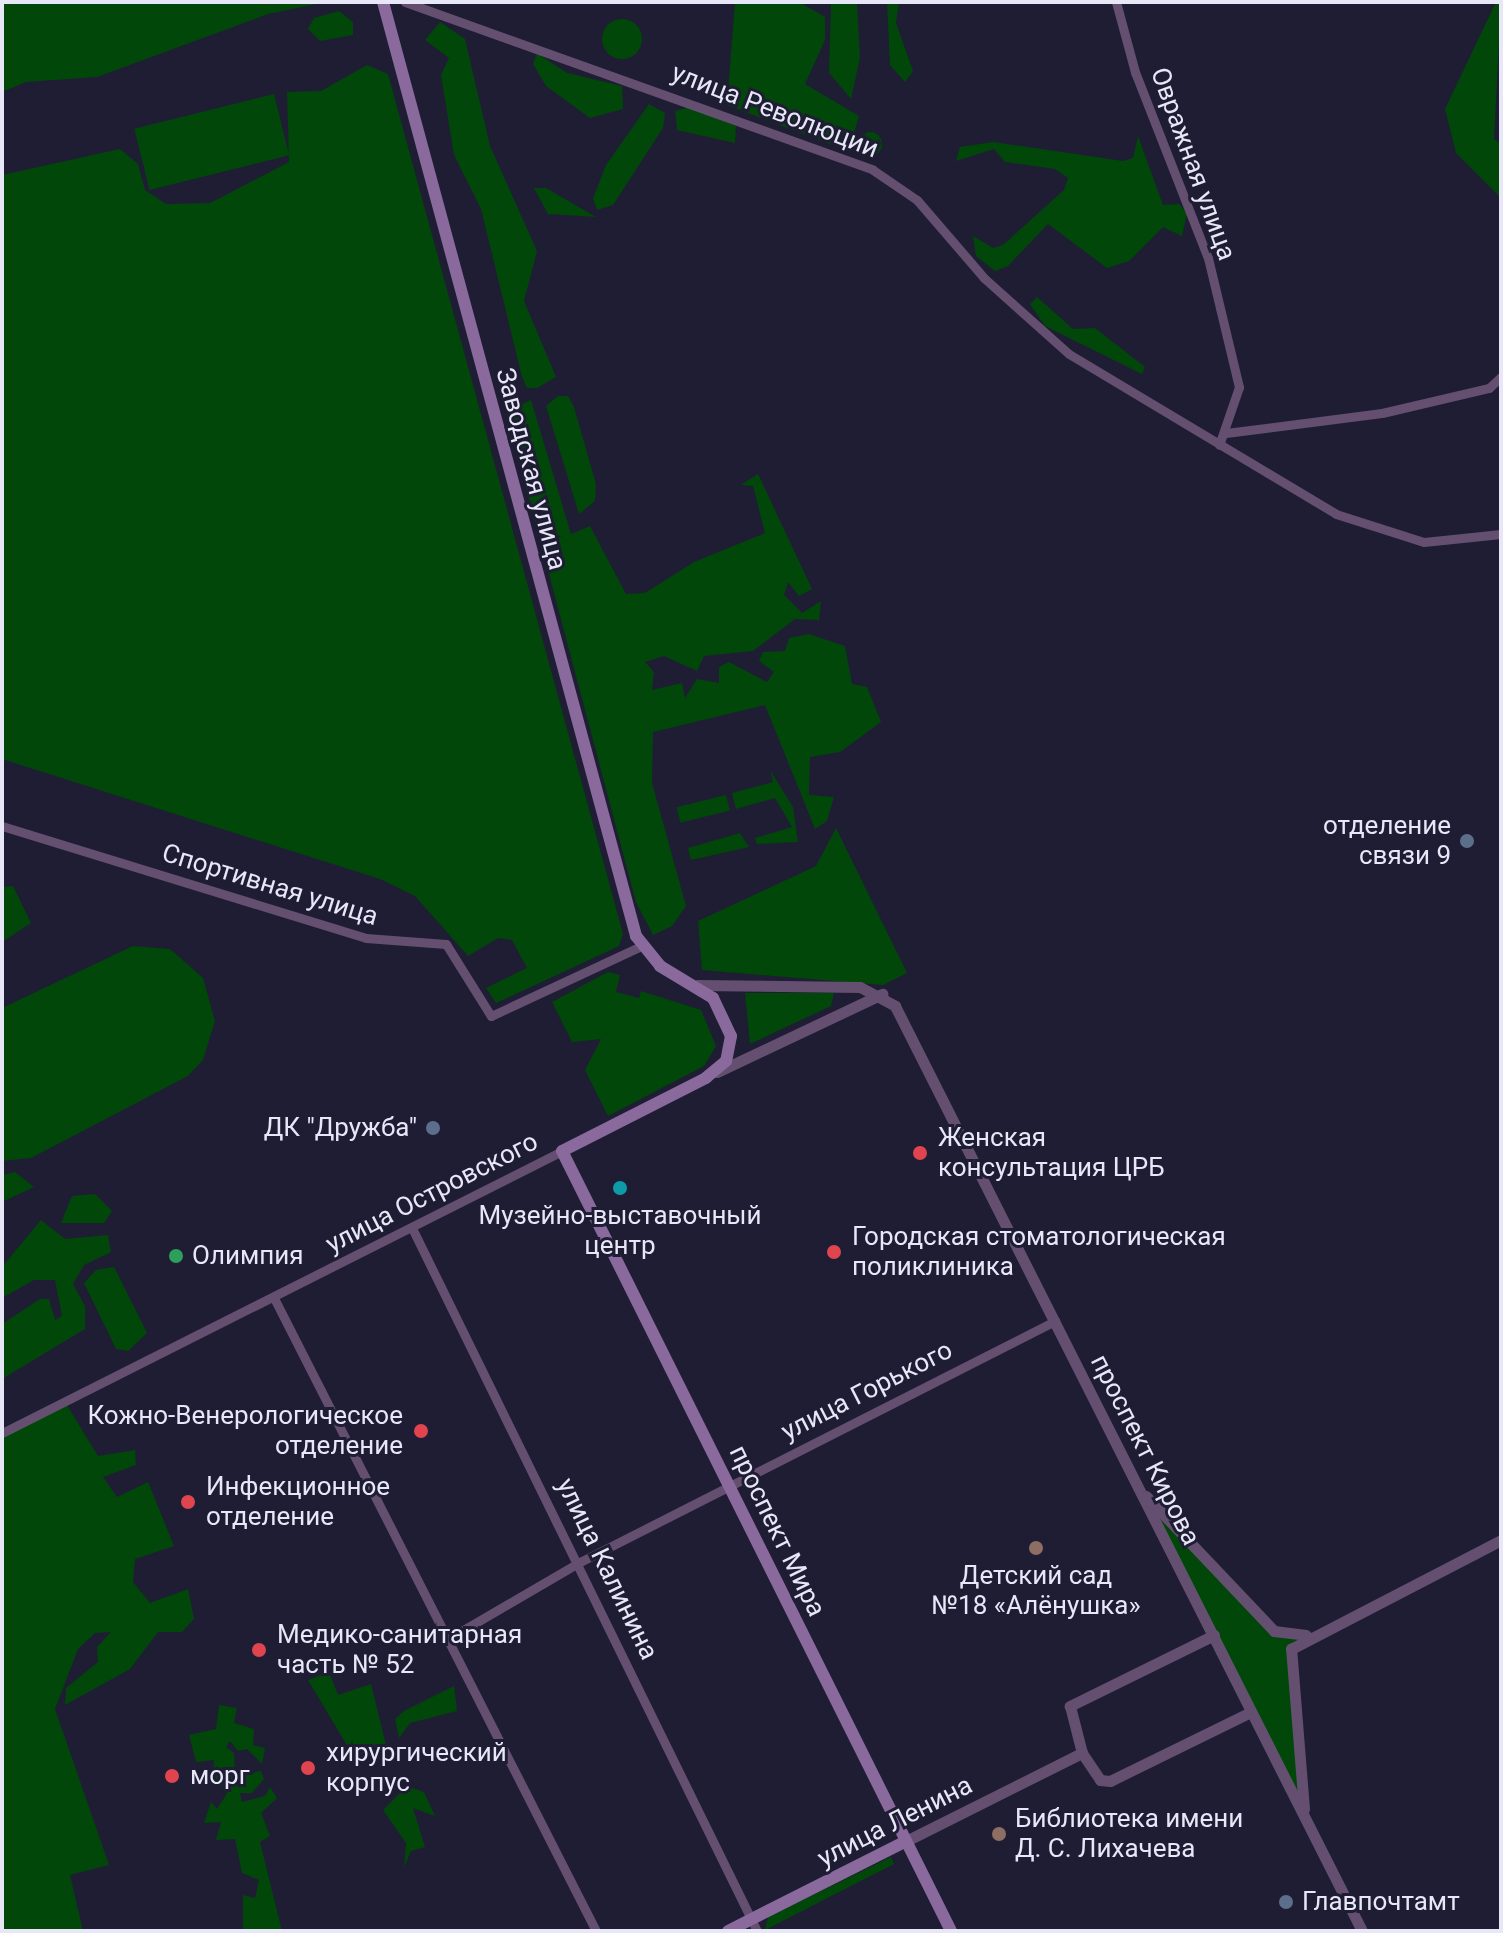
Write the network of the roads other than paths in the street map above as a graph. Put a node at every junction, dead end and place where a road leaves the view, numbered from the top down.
1 (383, 2) edge
2 (405, 2) edge
3 (1116, 2) edge
4 (1501, 377) edge
5 (1226, 433) junction
6 (1219, 445) junction
7 (1501, 534) edge
8 (2, 826) edge
9 (641, 946) junction
10 (697, 985) junction
11 (883, 994) junction
12 (706, 1078) junction
13 (562, 1151) junction
14 (412, 1228) junction
15 (274, 1298) junction
16 (1055, 1321) junction
17 (2, 1433) edge
18 (729, 1486) junction
19 (1141, 1492) junction
20 (1501, 1540) edge
21 (580, 1562) junction
22 (1214, 1635) junction
23 (1307, 1635) junction
24 (448, 1639) junction
25 (1251, 1712) junction
26 (1082, 1753) junction
27 (1306, 1820) junction
28 (906, 1841) junction
29 (756, 1924) edge
30 (596, 1931) edge
31 (728, 1931) edge
32 (951, 1931) edge
33 (1362, 1931) edge

1 - 9 main road, Заводская улица
2 - 6 street, улица Революции
3 - 5 street, Овражная улица
4 - 5 street
5 - 6 street, Овражная улица
6 - 7 street, улица Революции
8 - 9 street, Спортивная улица
9 - 10 main road
10 - 11 street
10 - 12 main road
11 - 12 street, улица Островского
11 - 16 street, проспект Кирова
12 - 13 main road, улица Островского
13 - 14 street, улица Островского
13 - 18 main road, проспект Мира
14 - 15 street, улица Островского
14 - 21 street, улица Калинина
15 - 17 street, улица Островского
15 - 24 street
16 - 18 street, улица Горького
16 - 19 street, проспект Кирова
18 - 21 street, улица Горького
18 - 28 main road, проспект Мира
19 - 22 street, проспект Кирова
19 - 23 street
20 - 23 street
21 - 24 street, улица Горького
21 - 29 street, улица Калинина
22 - 25 street, проспект Кирова
22 - 26 street
23 - 27 street
24 - 30 street
25 - 26 street
25 - 27 street, проспект Кирова
26 - 28 street, улица Ленина
27 - 33 street, проспект Кирова
28 - 29 main road, улица Ленина
28 - 32 main road, проспект Мира
29 - 31 main road, улица Ленина

